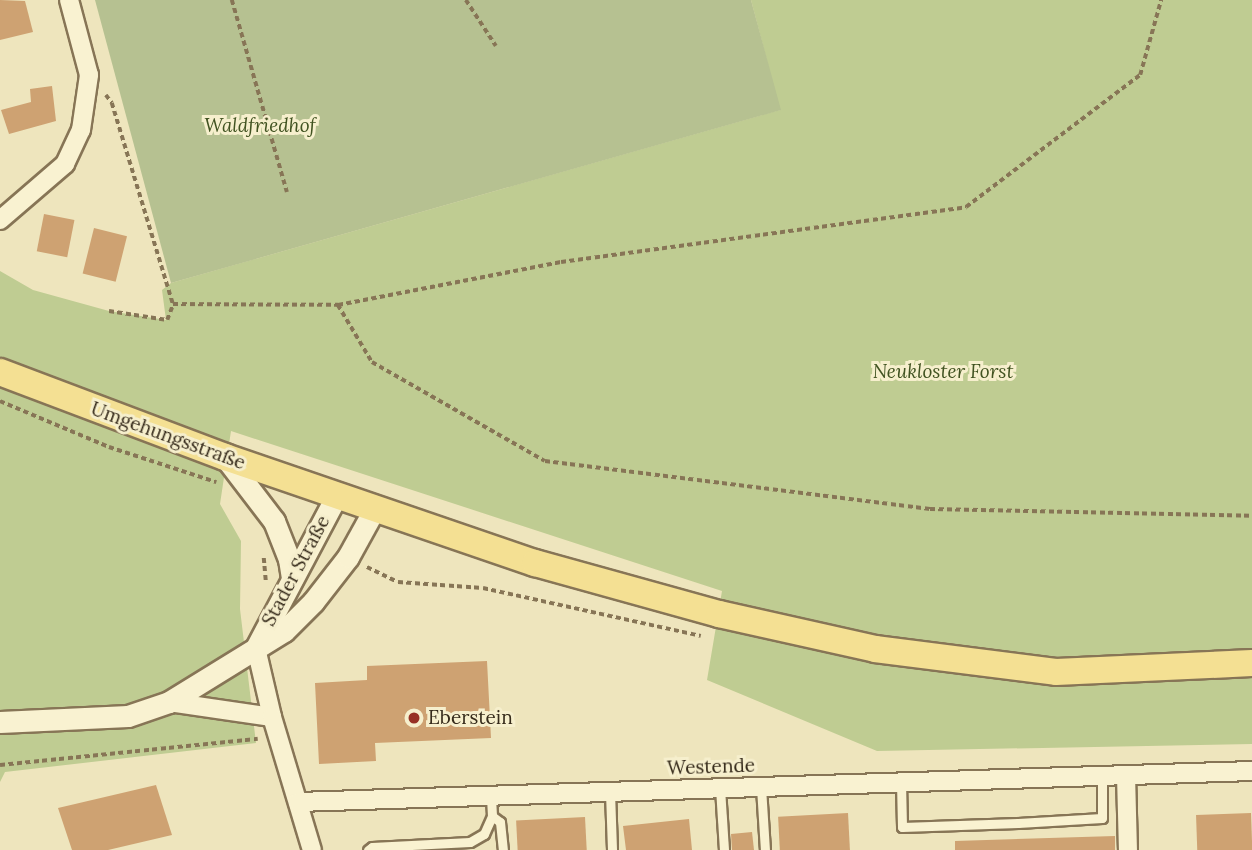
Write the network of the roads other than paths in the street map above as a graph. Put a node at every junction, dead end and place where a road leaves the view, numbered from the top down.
1 (69, 0) edge
2 (0, 220) edge
3 (0, 372) edge
4 (225, 457) junction
5 (337, 495) junction
6 (375, 508) junction
7 (292, 579) junction
8 (256, 648) junction
9 (1252, 663) edge
10 (169, 702) junction
11 (272, 718) junction
12 (0, 722) edge
13 (1252, 771) edge
14 (1126, 775) junction
15 (1102, 776) junction
16 (901, 782) junction
17 (761, 787) junction
18 (720, 788) junction
19 (610, 792) junction
20 (491, 796) junction
21 (298, 802) junction
22 (492, 816) junction
23 (312, 850) edge
24 (368, 850) edge
25 (503, 850) edge
26 (612, 850) edge
27 (724, 850) edge
28 (765, 850) edge
29 (1128, 850) edge

1 - 2 street
3 - 4 main road, Umgehungsstraße
4 - 5 main road, Umgehungsstraße
4 - 7 street
5 - 6 main road, Umgehungsstraße
5 - 7 street, Stader Straße
6 - 8 street, Stader Straße
6 - 9 main road, Umgehungsstraße
7 - 8 street, Stader Straße
8 - 10 street, Stader Straße
8 - 11 street
10 - 11 street
10 - 12 street, Stader Straße
11 - 21 street
13 - 14 street, Westende
14 - 15 street, Westende
14 - 29 street
15 - 16 street, Westende
15 - 16 lane
16 - 17 street, Westende
17 - 18 street, Westende
17 - 28 lane
18 - 19 street, Westende
18 - 27 lane
19 - 20 street, Westende
19 - 26 lane
20 - 21 street, Westende
20 - 22 lane
21 - 23 street
22 - 24 lane
22 - 25 lane

